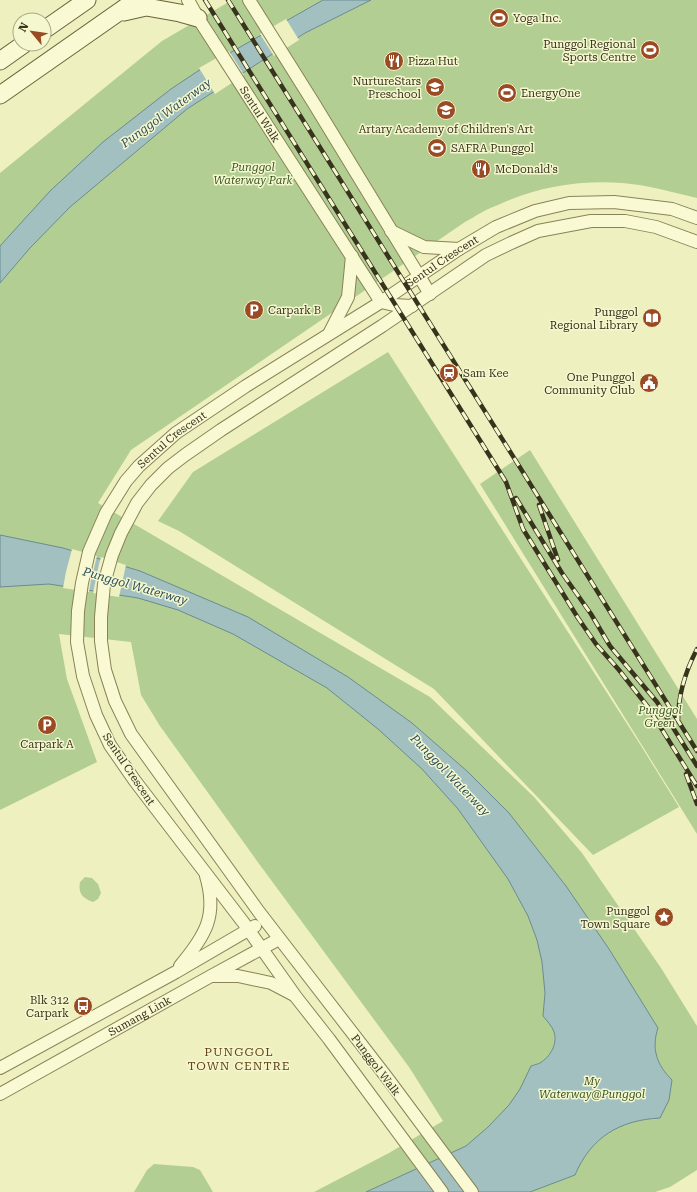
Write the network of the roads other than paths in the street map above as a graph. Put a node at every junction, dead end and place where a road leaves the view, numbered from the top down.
1 (87, 0) edge
2 (136, 0) edge
3 (188, 0) edge
4 (249, 0) edge
5 (117, 14) junction
6 (198, 18) junction
7 (52, 24) edge
8 (13, 52) edge
9 (0, 61) edge
10 (0, 95) edge
11 (697, 218) edge
12 (391, 231) junction
13 (697, 242) edge
14 (459, 249) junction
15 (352, 256) junction
16 (419, 276) junction
17 (430, 294) junction
18 (381, 302) junction
19 (412, 306) junction
20 (329, 334) junction
21 (203, 868) junction
22 (265, 920) junction
23 (248, 929) junction
24 (279, 939) junction
25 (262, 948) junction
26 (176, 972) junction
27 (211, 976) junction
28 (296, 997) junction
29 (0, 1068) edge
30 (0, 1094) edge
31 (442, 1192) edge
32 (472, 1192) edge

1 - 7 main road
2 - 5 main road
3 - 6 street, Sentul Walk
4 - 12 street
5 - 6 main road
5 - 10 main road
6 - 15 street, Sentul Walk
8 - 9 main road
11 - 14 street, Sentul Crescent
12 - 14 street
12 - 16 street
13 - 17 street, Sentul Crescent
14 - 16 street, Sentul Crescent
15 - 18 street, Sentul Walk
15 - 20 street
16 - 17 street
16 - 18 street, Sentul Crescent
17 - 19 street, Sentul Crescent
18 - 19 street
18 - 20 street, Sentul Crescent
19 - 22 street, Sentul Crescent
20 - 21 street, Sentul Crescent
21 - 23 street, Sentul Crescent
21 - 26 street
22 - 23 street, Sumang Link
22 - 24 street, Sentul Crescent
23 - 25 street, Sentul Crescent
23 - 26 street, Sumang Link
24 - 25 street, Sumang Link
24 - 32 street, Punggol Walk
25 - 27 street, Sumang Link
25 - 28 street, Punggol Walk
26 - 29 street, Sumang Link
27 - 28 street
27 - 30 street, Sumang Link
28 - 31 street, Punggol Walk

